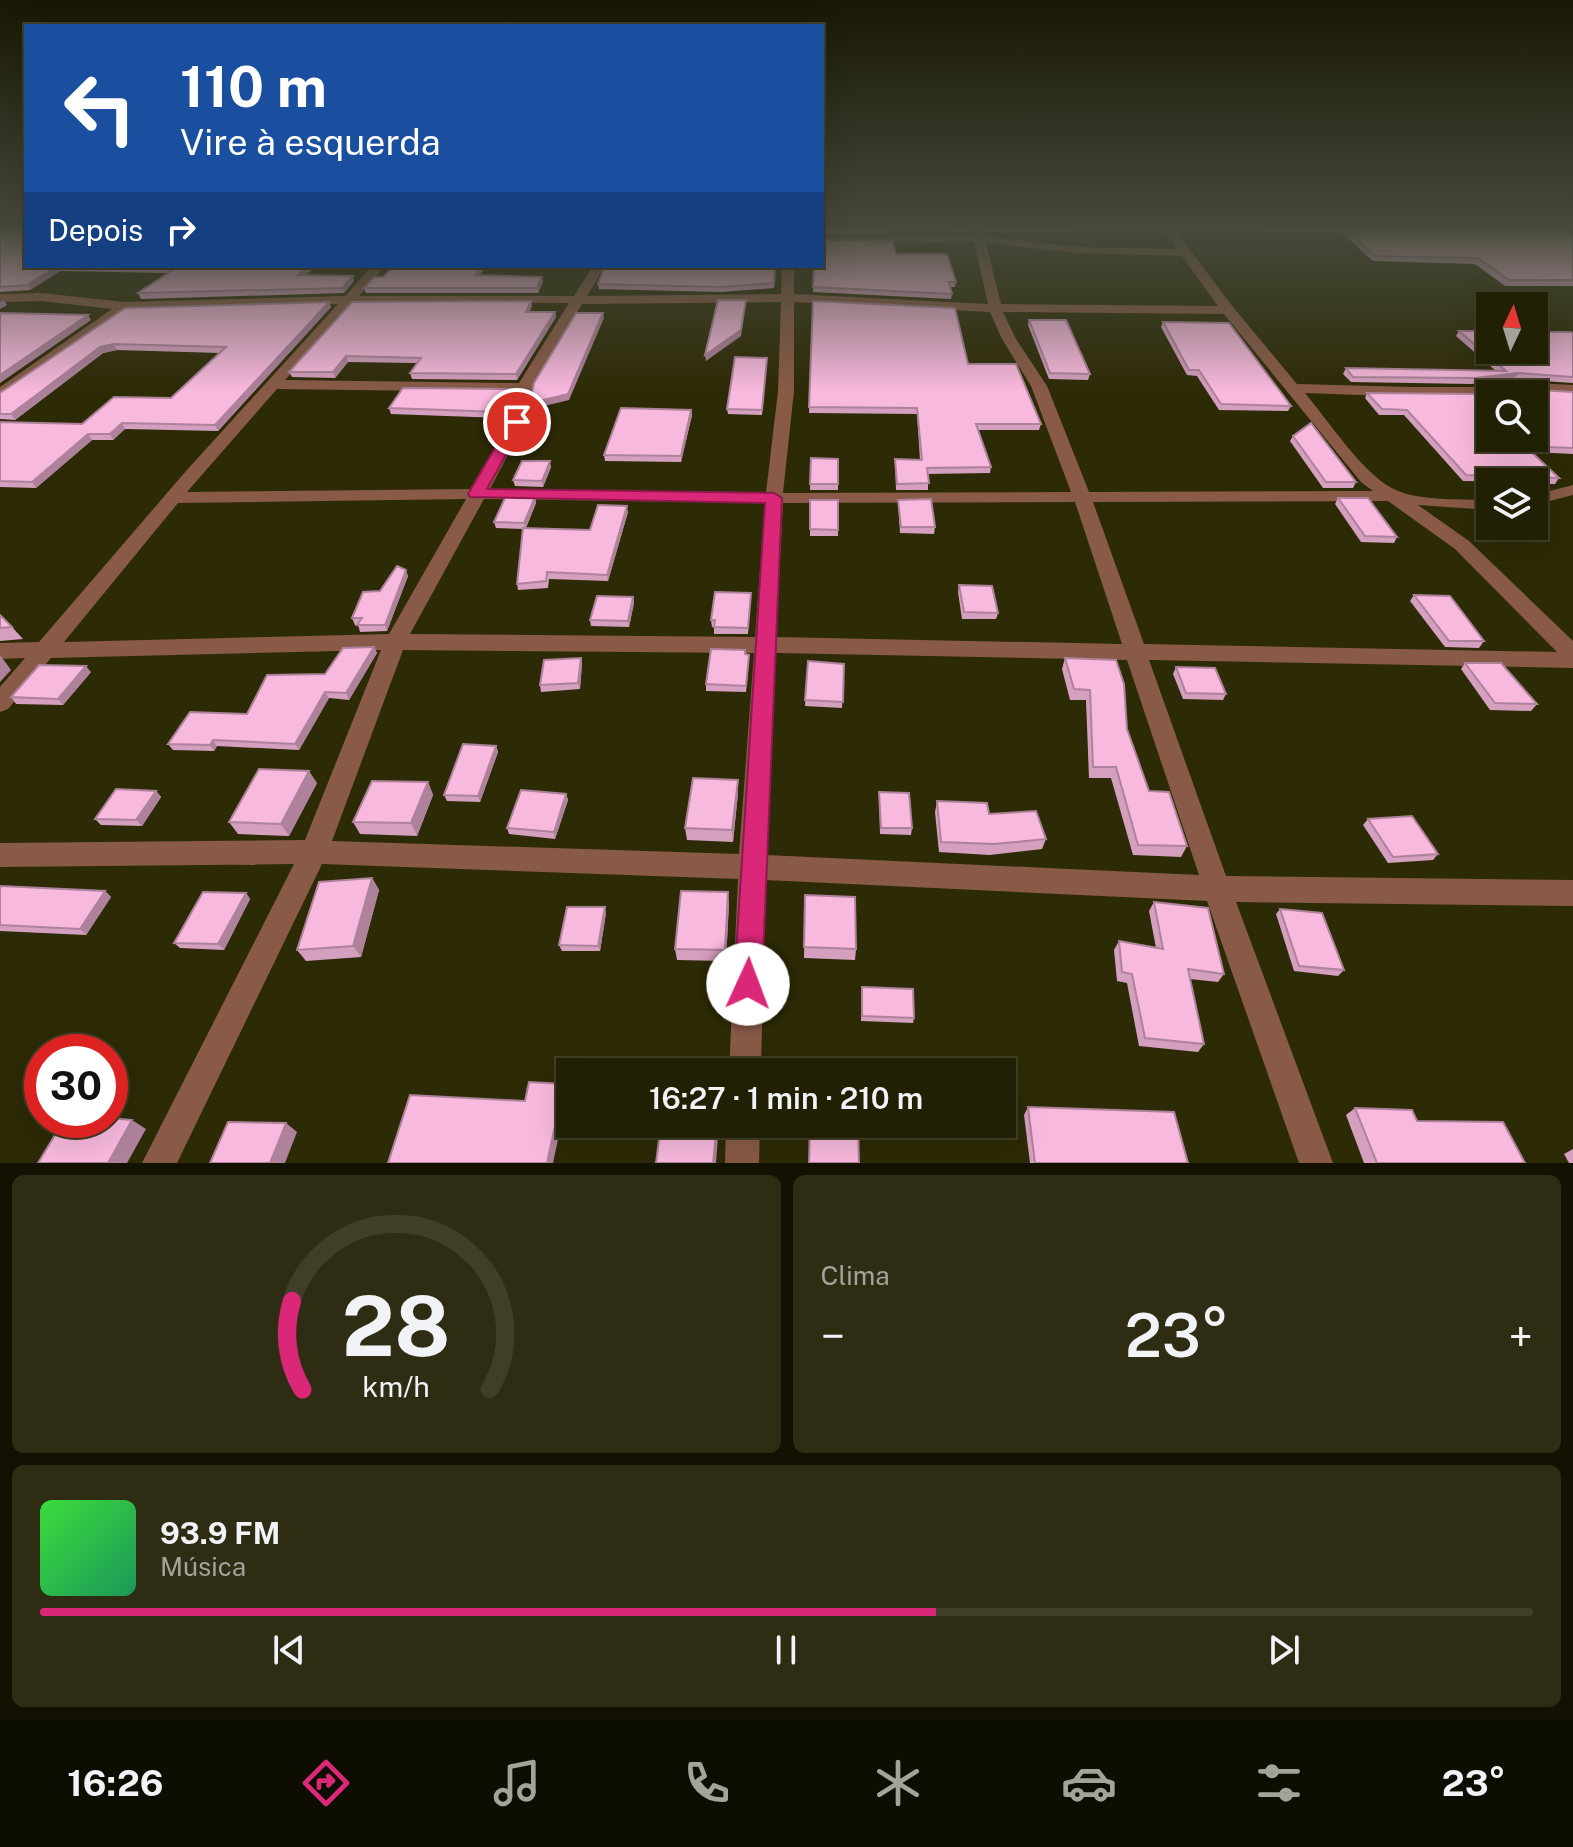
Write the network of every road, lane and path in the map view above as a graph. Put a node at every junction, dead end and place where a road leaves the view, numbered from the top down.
1 (362, 283) edge
2 (588, 283) edge
3 (787, 283) edge
4 (989, 283) edge
5 (1208, 283) edge
6 (579, 297) junction
7 (0, 298) edge
8 (786, 298) junction
9 (344, 302) junction
10 (124, 306) junction
11 (995, 308) junction
12 (1228, 310) junction
13 (272, 384) junction
14 (524, 388) junction
15 (1292, 388) junction
16 (1573, 390) edge
17 (0, 394) edge
18 (1573, 490) edge
19 (476, 494) junction
20 (1082, 496) junction
21 (1393, 496) junction
22 (1548, 496) edge
23 (172, 498) junction
24 (774, 498) junction
25 (1476, 505) edge
26 (395, 642) junction
27 (766, 645) junction
28 (47, 650) junction
29 (0, 651) edge
30 (1138, 652) junction
31 (1573, 657) edge
32 (0, 703) edge
33 (314, 852) junction
34 (0, 855) edge
35 (752, 867) junction
36 (1217, 889) junction
37 (1573, 893) edge
38 (745, 1058) edge
39 (743, 1138) edge
40 (159, 1163) edge
41 (742, 1163) edge
42 (1316, 1163) edge

1 - 9 street
2 - 6 street
3 - 8 street
4 - 11 street
5 - 12 street
6 - 8 street
6 - 9 street
6 - 14 street
7 - 10 street
8 - 11 street
8 - 24 street
9 - 10 street
9 - 13 street
10 - 17 street
11 - 12 street
11 - 20 street
12 - 15 street
13 - 14 street
13 - 23 street
14 - 19 street
15 - 16 street
15 - 21 street
18 - 22 street
19 - 23 street
19 - 24 street
19 - 26 street
20 - 21 street
20 - 24 street
20 - 30 street
21 - 25 street
21 - 31 street
23 - 28 street
24 - 27 street
26 - 27 street
26 - 28 street
26 - 33 street
27 - 30 street
27 - 35 street
28 - 29 street
28 - 32 street
30 - 31 street
30 - 36 street
33 - 34 street
33 - 35 street
33 - 40 street
35 - 36 street
35 - 38 street
36 - 37 street
36 - 42 street
39 - 41 street

